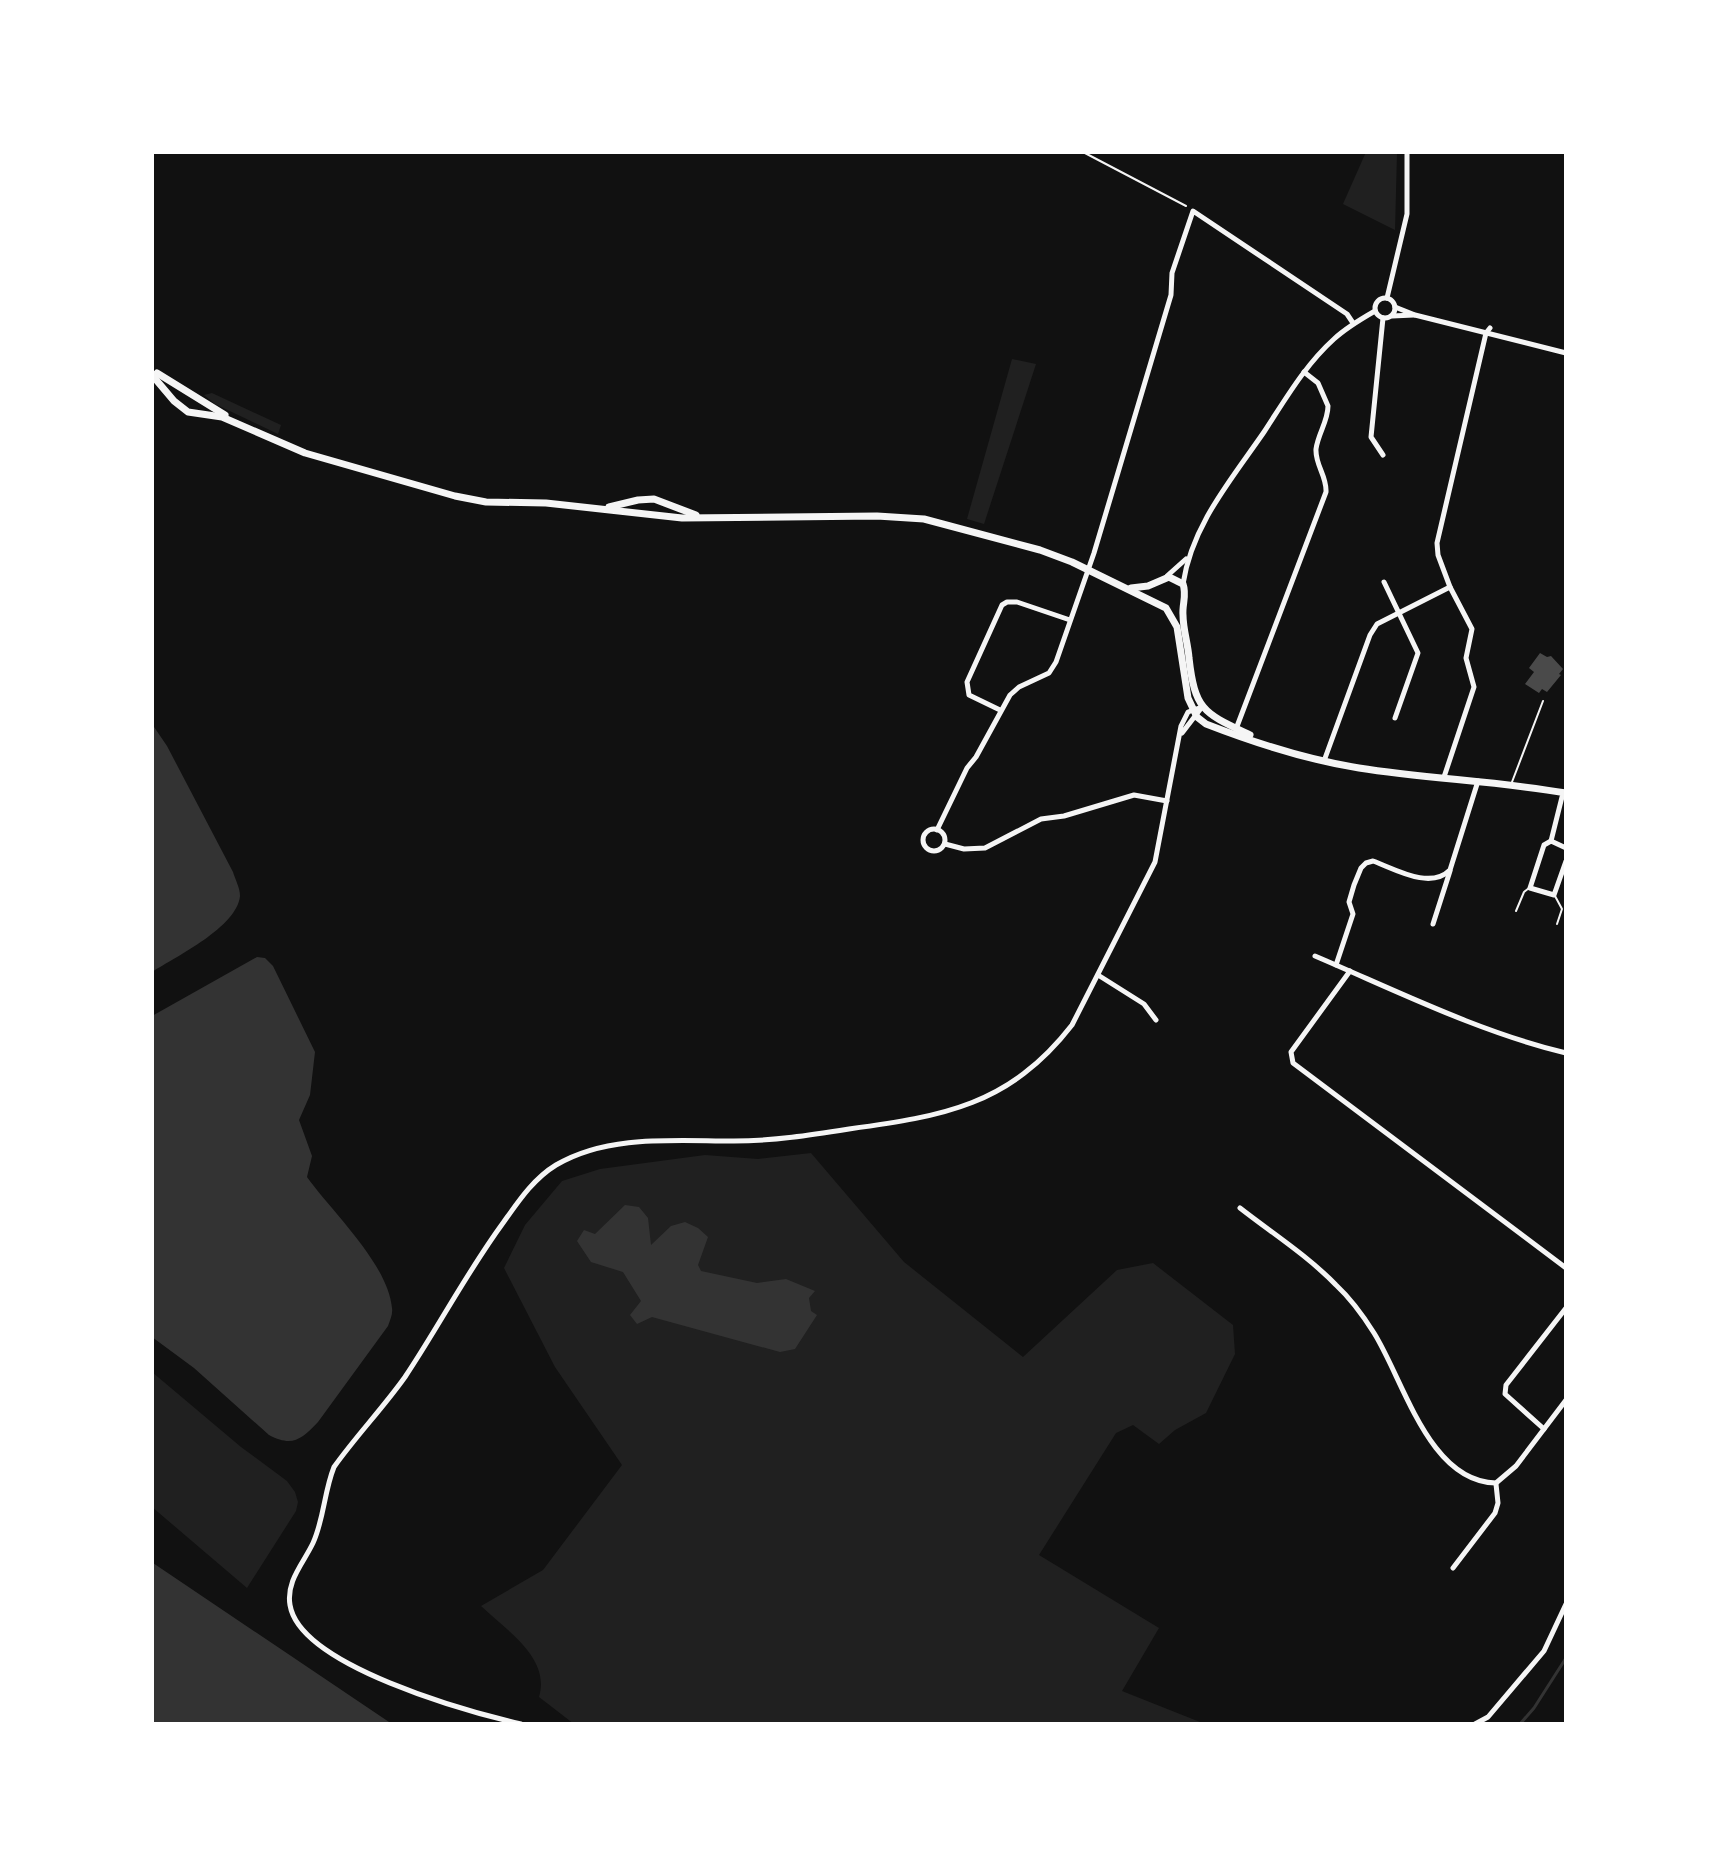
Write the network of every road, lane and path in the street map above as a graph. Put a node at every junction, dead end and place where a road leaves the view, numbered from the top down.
1 (1083, 152) edge
2 (1407, 152) edge
3 (1193, 211) junction
4 (1387, 298) junction
5 (1395, 307) junction
6 (1375, 311) junction
7 (1415, 315) junction
8 (1386, 317) junction
9 (1353, 323) junction
10 (1488, 330) junction
11 (1566, 353) edge
12 (152, 372) edge
13 (1304, 372) junction
14 (251, 429) junction
15 (1383, 455) dead end
16 (603, 508) junction
17 (703, 517) junction
18 (1187, 558) junction
19 (1088, 570) junction
20 (1161, 580) junction
21 (1384, 582) dead end
22 (1183, 584) junction
23 (1450, 587) junction
24 (1129, 588) junction
25 (1184, 599) junction
26 (1156, 601) junction
27 (1166, 608) junction
28 (1399, 612) junction
29 (1070, 620) junction
30 (1543, 701) dead end
31 (1202, 707) junction
32 (1192, 709) junction
33 (1000, 710) junction
34 (1197, 717) junction
35 (1395, 718) dead end
36 (1236, 728) junction
37 (1180, 738) junction
38 (1324, 761) junction
39 (1444, 777) junction
40 (1478, 780) junction
41 (1511, 783) junction
42 (1566, 792) edge
43 (1167, 801) junction
44 (937, 830) junction
45 (1551, 841) junction
46 (945, 844) junction
47 (1566, 848) edge
48 (1566, 861) edge
49 (1450, 870) junction
50 (1530, 888) junction
51 (1554, 895) junction
52 (1516, 911) dead end
53 (1433, 924) dead end
54 (1557, 924) dead end
55 (1315, 956) dead end
56 (1336, 965) junction
57 (1350, 971) junction
58 (1098, 975) junction
59 (1156, 1020) dead end
60 (1566, 1053) edge
61 (1240, 1208) dead end
62 (1566, 1268) edge
63 (1566, 1308) edge
64 (1566, 1400) edge
65 (1544, 1429) junction
66 (1496, 1483) junction
67 (1453, 1568) dead end
68 (1566, 1604) edge
69 (521, 1724) edge
70 (1475, 1724) edge

1 - 3 path
2 - 4 street
3 - 9 street
3 - 19 street
4 - 5 street
4 - 6 street
5 - 7 street
5 - 8 street
6 - 8 street
6 - 9 street
7 - 8 street
7 - 10 street
8 - 15 street
9 - 13 street
10 - 11 street
10 - 23 street
12 - 14 main road
12 - 14 main road
13 - 18 street
13 - 36 street
14 - 16 main road
16 - 17 main road
16 - 17 main road
17 - 19 main road
18 - 20 street
18 - 22 street
19 - 24 main road
19 - 29 street
20 - 22 main road
20 - 24 main road
20 - 26 main road
21 - 28 street
22 - 25 main road
23 - 28 street
23 - 39 street
24 - 26 main road
25 - 27 main road
25 - 31 main road
26 - 27 main road
27 - 32 main road
28 - 35 street
28 - 38 street
29 - 33 street
29 - 33 street
30 - 41 lane
31 - 32 street
31 - 34 street
31 - 36 main road
32 - 34 main road
32 - 37 street
33 - 44 street
34 - 36 main road
34 - 37 street
36 - 38 main road
37 - 43 street
38 - 39 main road
39 - 40 main road
40 - 41 main road
40 - 49 street
41 - 42 main road
42 - 45 street
43 - 46 street
43 - 58 street
44 - 46 street
44 - 46 street
45 - 47 street
45 - 50 street
48 - 51 street
49 - 53 street
49 - 56 street
50 - 51 street
50 - 52 lane
51 - 54 lane
55 - 56 street
56 - 57 street
57 - 60 street
57 - 62 street
58 - 59 street
58 - 69 street
61 - 66 street
63 - 65 street
64 - 65 street
65 - 66 street
66 - 67 street
68 - 70 street

